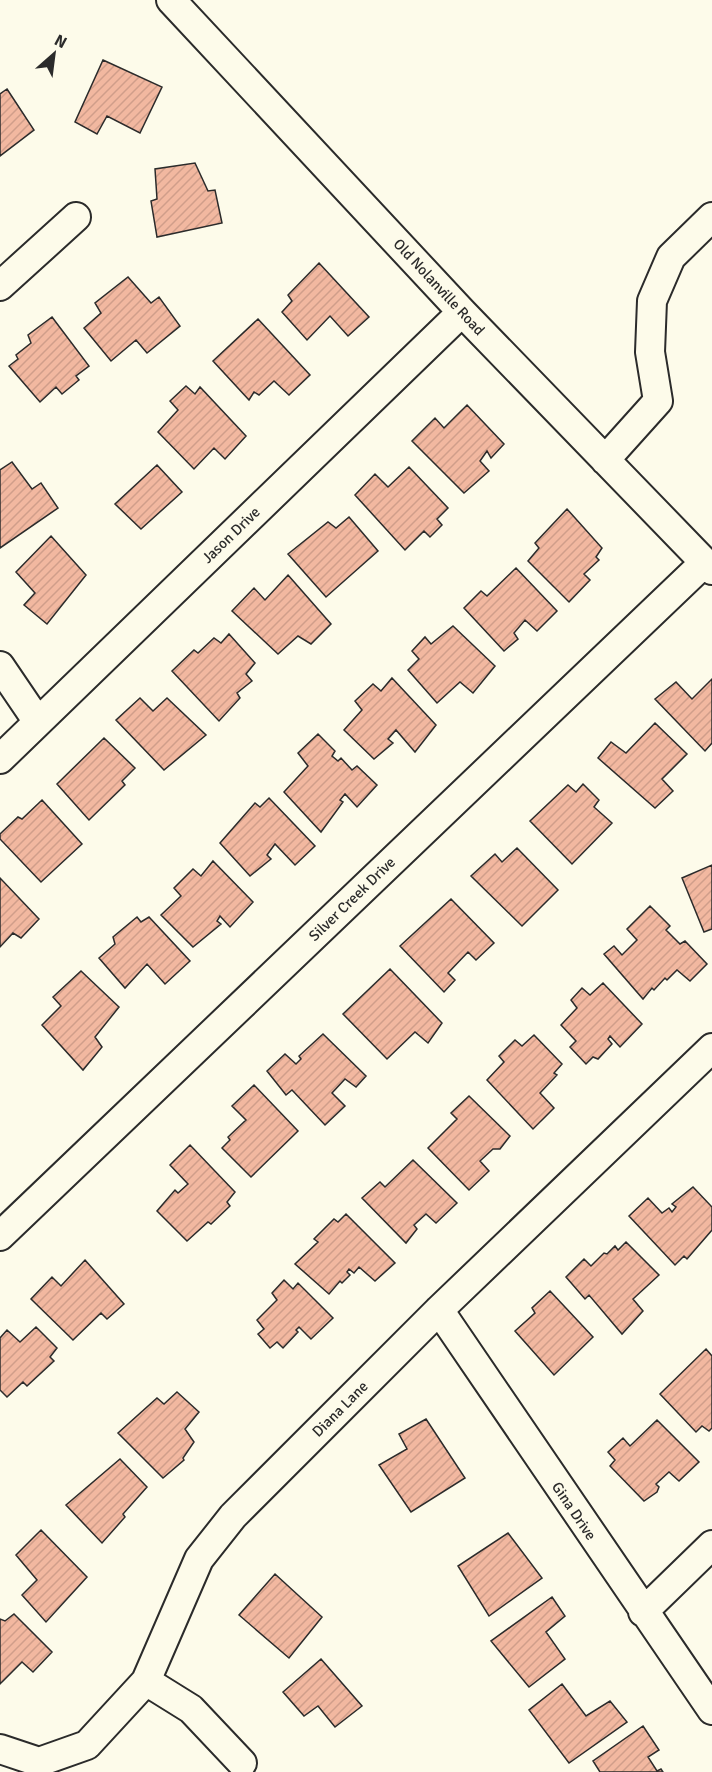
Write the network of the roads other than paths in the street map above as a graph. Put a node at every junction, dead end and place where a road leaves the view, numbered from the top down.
1 (171, 0) edge
2 (76, 217) dead end
3 (712, 217) edge
4 (0, 286) edge
5 (462, 312) junction
6 (605, 460) junction
7 (708, 566) edge
8 (0, 666) edge
9 (38, 722) junction
10 (0, 759) edge
11 (712, 1048) edge
12 (0, 1236) edge
13 (439, 1310) junction
14 (712, 1545) edge
15 (643, 1612) junction
16 (146, 1681) junction
17 (712, 1710) edge
18 (0, 1749) edge
19 (242, 1762) dead end

1 - 5 street, Old Nolanville Road
2 - 4 street
3 - 6 street
5 - 6 street, Old Nolanville Road
5 - 9 street, Jason Drive
6 - 7 street, Old Nolanville Road
7 - 12 street, Silver Creek Drive
8 - 9 street
9 - 10 street, Jason Drive
11 - 13 street, Diana Lane
13 - 15 street, Gina Drive
13 - 16 street, Diana Lane
14 - 15 street
15 - 17 street, Gina Drive
16 - 18 street, Diana Lane
16 - 19 street

